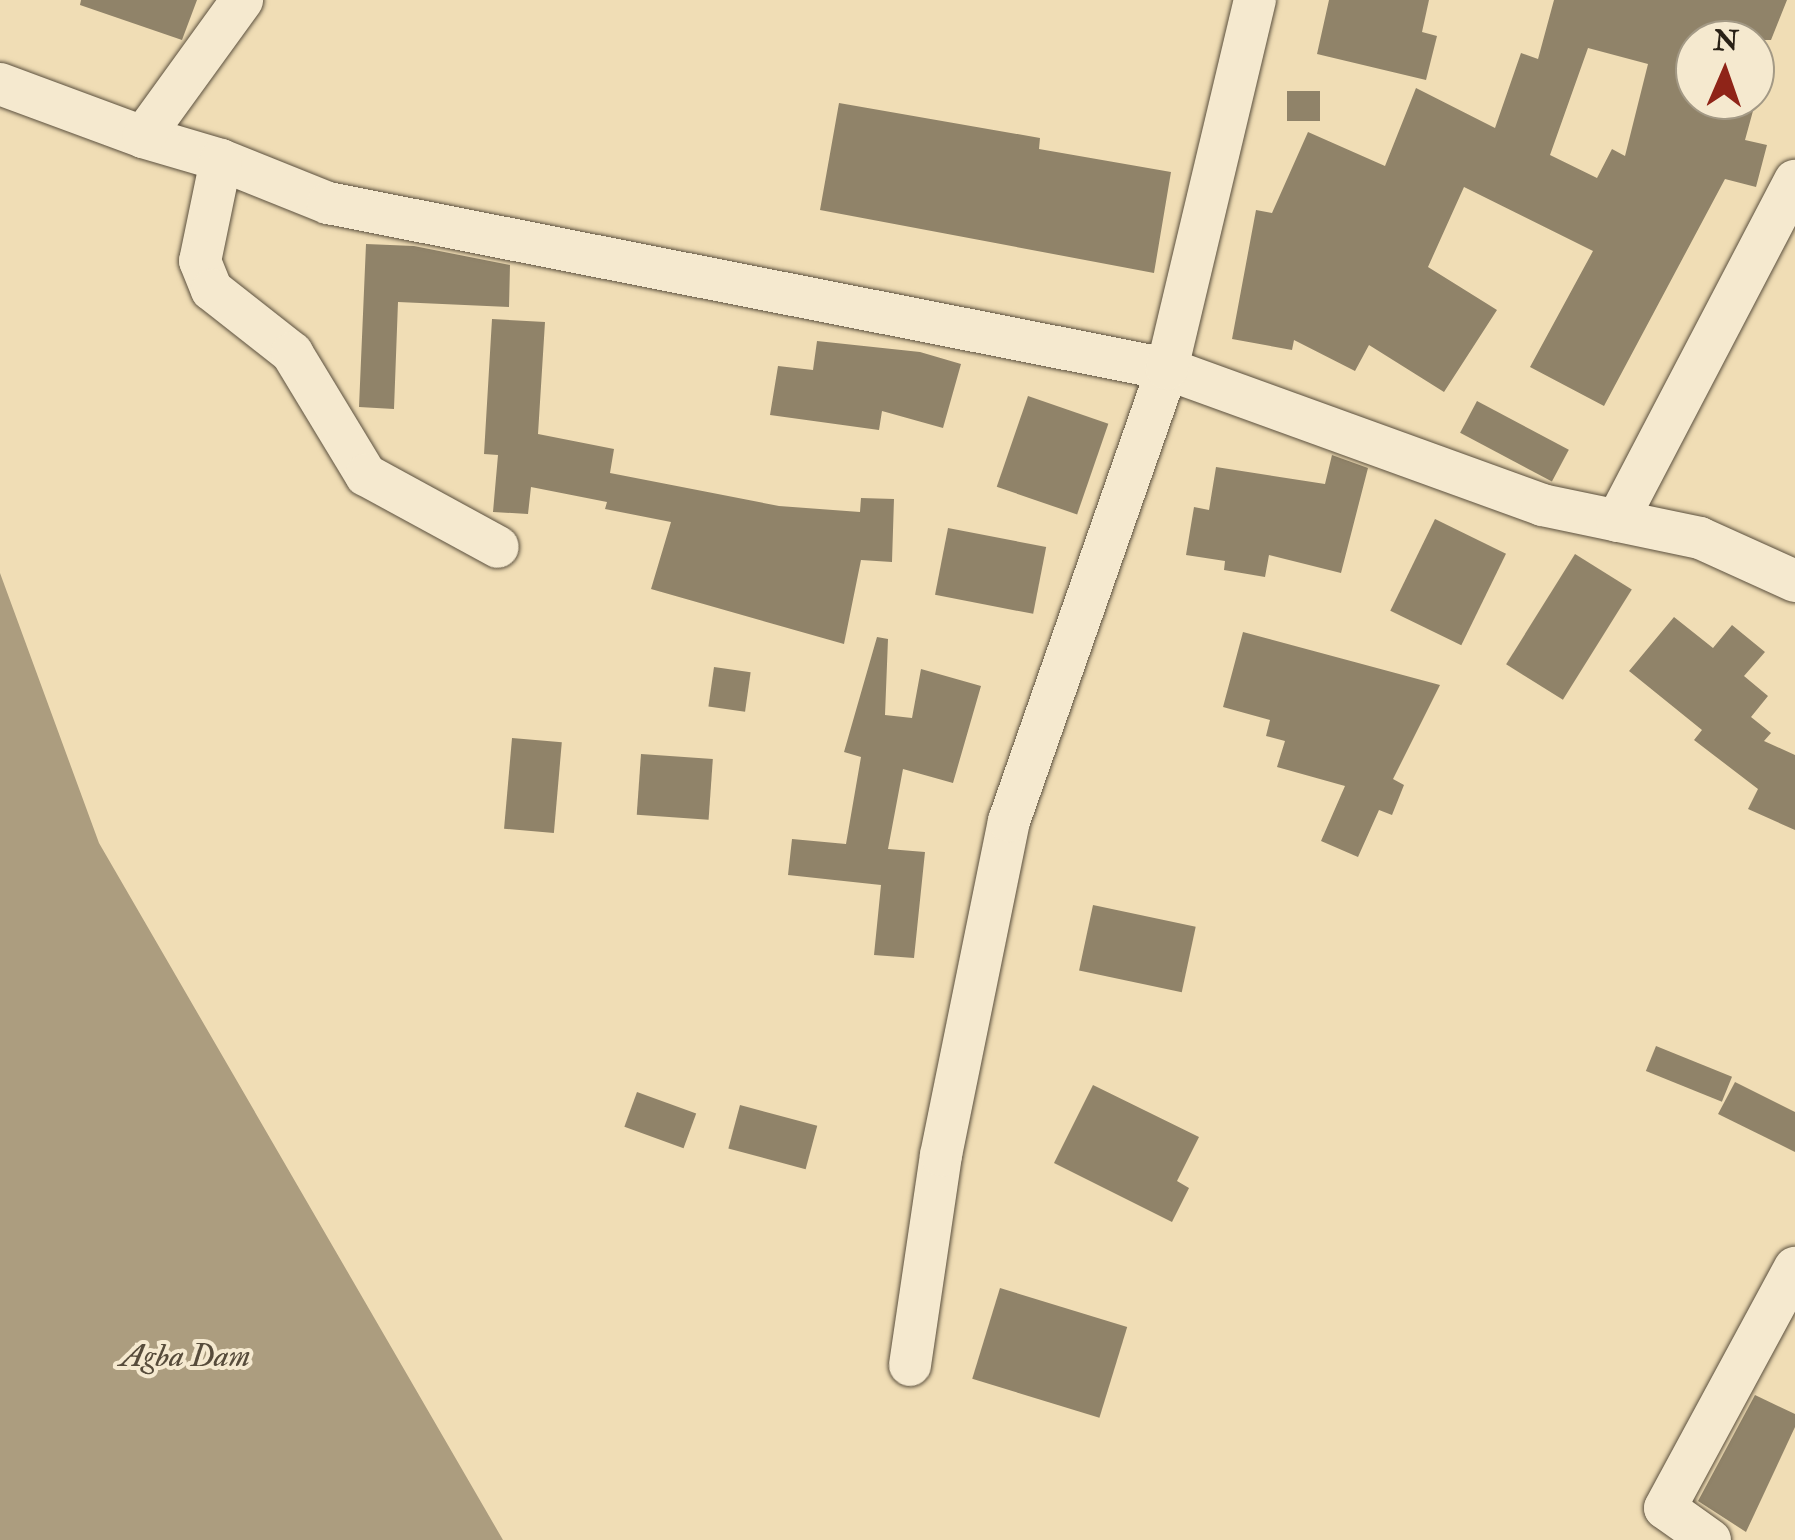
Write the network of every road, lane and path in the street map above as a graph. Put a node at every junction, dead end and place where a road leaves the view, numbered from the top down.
1 (242, 0) edge
2 (1256, 0) edge
3 (0, 84) edge
4 (142, 137) junction
5 (221, 160) junction
6 (1795, 181) edge
7 (1167, 369) junction
8 (1616, 521) junction
9 (498, 547) dead end
10 (1795, 581) edge
11 (1795, 1268) edge
12 (910, 1365) dead end
13 (1710, 1540) edge

1 - 4 street
2 - 7 street
3 - 4 street
4 - 5 street
5 - 7 street
5 - 9 street
6 - 8 street
7 - 8 street
7 - 12 street
8 - 10 street
11 - 13 street

